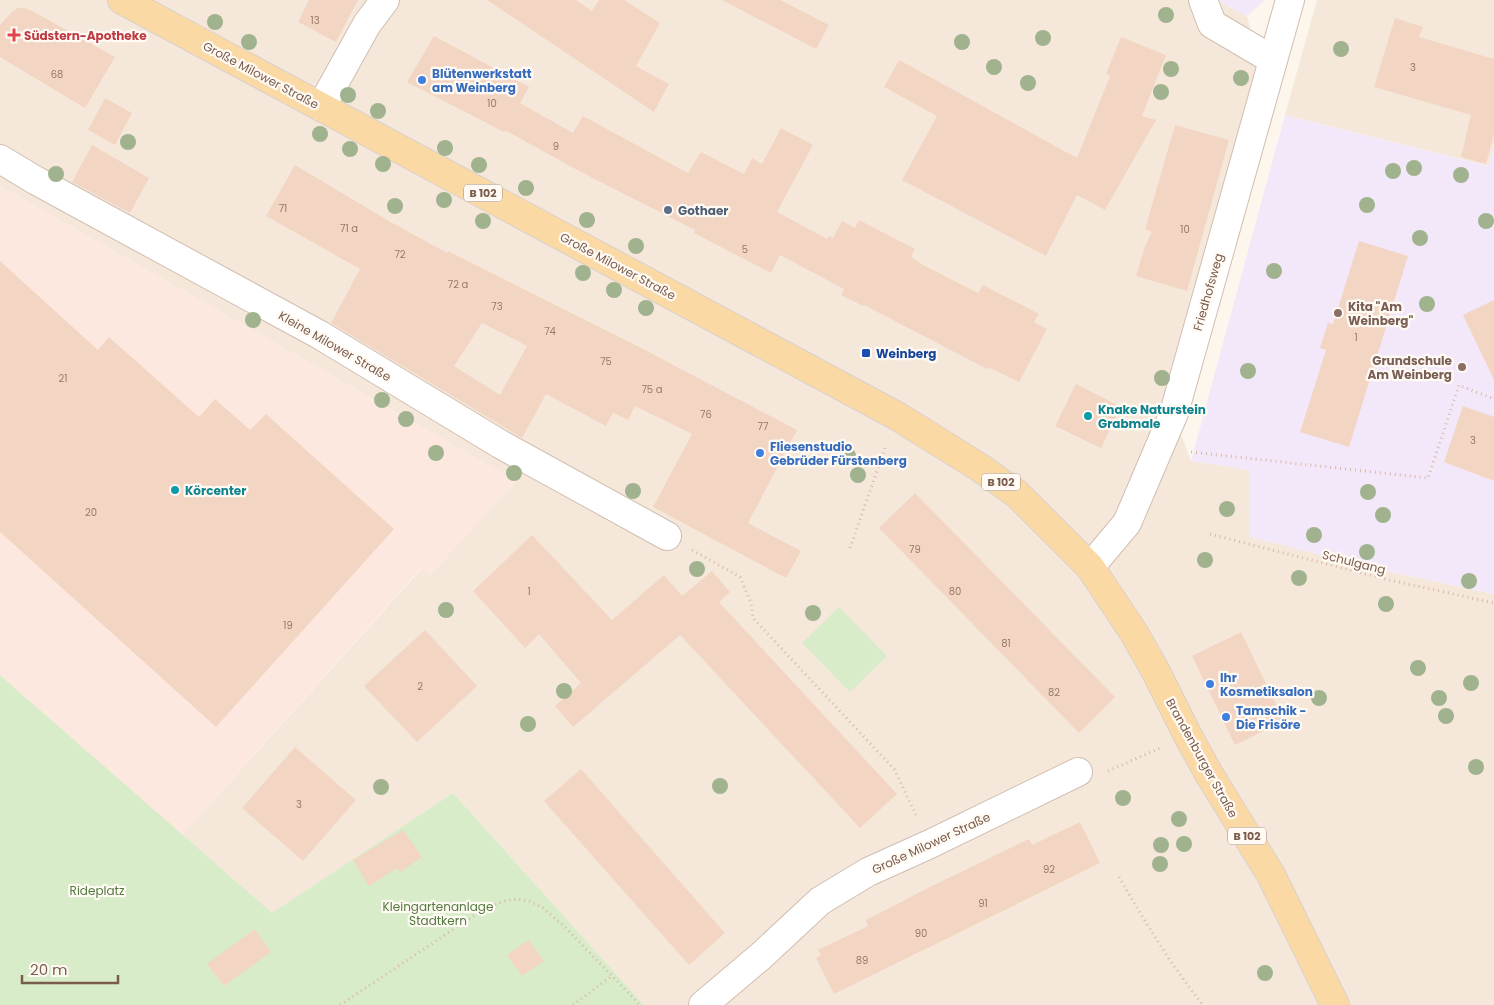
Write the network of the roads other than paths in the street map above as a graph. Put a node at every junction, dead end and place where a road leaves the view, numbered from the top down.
1 (122, 0) edge
2 (385, 0) edge
3 (1203, 0) edge
4 (1290, 0) edge
5 (1273, 60) junction
6 (321, 107) junction
7 (0, 159) edge
8 (667, 536) road end
9 (1090, 567) junction
10 (1078, 772) road end
11 (703, 1005) edge
12 (1335, 1005) edge

1 - 6 main road, Große Milower Straße / B 102
2 - 6 street
3 - 5 street
4 - 5 street, Friedhofsweg
5 - 9 street, Friedhofsweg
6 - 9 main road, Große Milower Straße / B 102
7 - 8 street, Kleine Milower Straße
9 - 12 main road, Brandenburger Straße / B 102
10 - 11 street, Große Milower Straße

